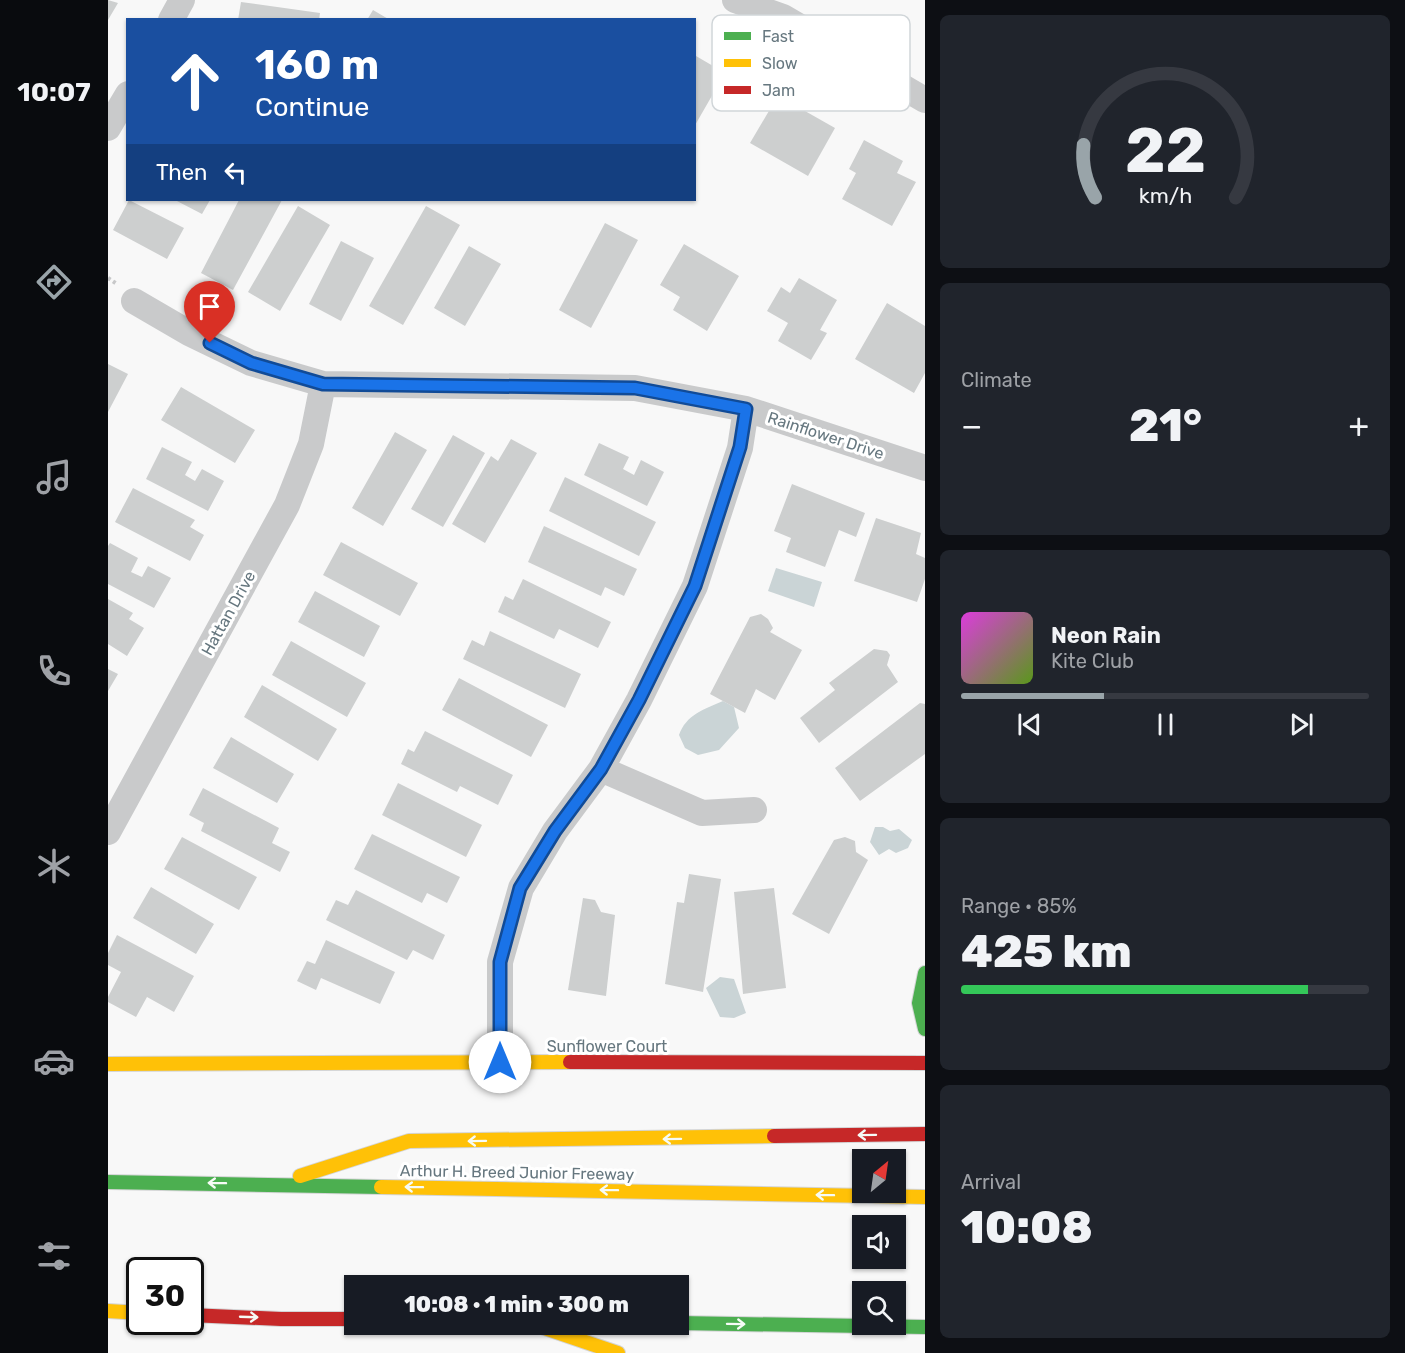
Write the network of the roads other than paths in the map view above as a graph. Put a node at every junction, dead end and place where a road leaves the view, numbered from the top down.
1 (182, 0) edge
2 (735, 0) edge
3 (775, 15) edge
4 (172, 18) edge
5 (910, 91) edge
6 (126, 97) edge
7 (925, 100) edge
8 (108, 128) edge
9 (134, 301) dead end
10 (323, 384) junction
11 (746, 409) junction
12 (925, 468) edge
13 (601, 769) junction
14 (754, 810) dead end
15 (108, 832) edge
16 (925, 973) edge
17 (925, 1029) edge
18 (500, 1062) junction
19 (925, 1063) edge
20 (108, 1064) edge
21 (925, 1134) edge
22 (108, 1182) edge
23 (275, 1184) junction
24 (925, 1197) edge
25 (108, 1311) edge
26 (126, 1312) edge
27 (204, 1316) edge
28 (344, 1319) edge
29 (689, 1323) edge
30 (925, 1327) edge
31 (565, 1335) edge
32 (618, 1353) edge

1 - 4 street
2 - 3 street
5 - 7 street
6 - 8 street
9 - 10 street, Rainflower Drive
10 - 11 street, Rainflower Drive
10 - 15 street, Hattan Drive
11 - 12 street, Rainflower Drive
11 - 13 street
13 - 14 street
13 - 18 street
16 - 17 main road
18 - 19 main road, Sunflower Court
18 - 20 main road, Sunflower Court
21 -> 23 main road
23 -> 22 main road, Arthur H. Breed Junior Freeway
24 -> 23 main road, Arthur H. Breed Junior Freeway
25 - 26 main road
27 -> 28 main road
29 -> 30 main road
31 - 32 main road

